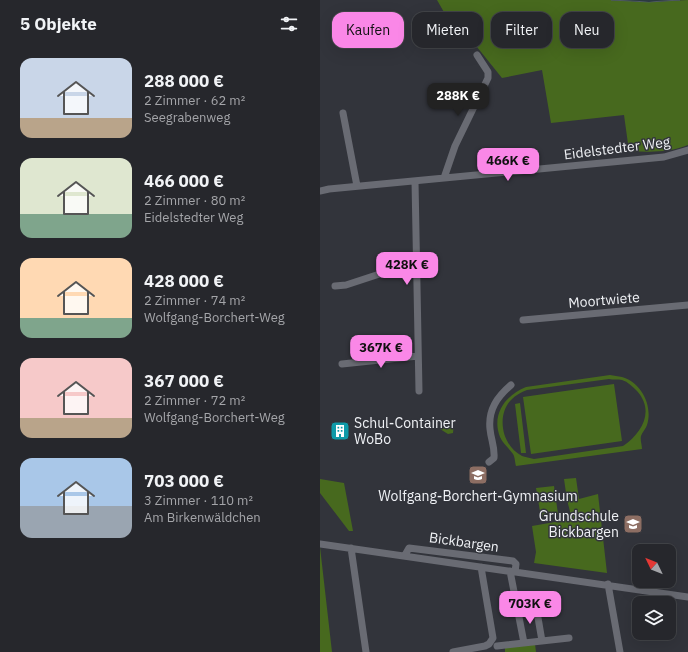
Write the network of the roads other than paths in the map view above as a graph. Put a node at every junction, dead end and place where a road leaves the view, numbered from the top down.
1 (478, 55) dead end
2 (343, 113) dead end
3 (688, 150) edge
4 (444, 178) junction
5 (415, 181) junction
6 (357, 186) junction
7 (320, 191) edge
8 (416, 262) junction
9 (335, 286) dead end
10 (688, 305) edge
11 (523, 320) dead end
12 (418, 356) junction
13 (342, 364) dead end
14 (511, 385) dead end
15 (419, 391) dead end
16 (488, 462) dead end
17 (320, 544) edge
18 (351, 548) junction
19 (405, 555) junction
20 (481, 566) junction
21 (512, 572) junction
22 (608, 584) junction
23 (688, 597) edge
24 (536, 606) dead end
25 (569, 638) dead end
26 (542, 641) junction
27 (524, 643) junction
28 (494, 644) junction
29 (366, 652) edge
30 (453, 652) edge
31 (502, 652) edge
32 (620, 652) edge

1 - 4 street
2 - 6 street
3 - 4 street, Eidelstedter Weg
4 - 5 street, Eidelstedter Weg
5 - 6 street, Eidelstedter Weg
5 - 8 street
6 - 7 street, Eidelstedter Weg
8 - 9 street
8 - 12 street
10 - 11 street, Moortwiete
12 - 13 street
12 - 15 street
14 - 16 street
17 - 18 street, Bickbargen
18 - 19 street, Bickbargen
18 - 29 street
19 - 20 street, Bickbargen
19 - 21 street, Bickbargen
20 - 21 street, Bickbargen
20 - 28 street
21 - 22 street, Bickbargen
21 - 27 street
22 - 23 street, Bickbargen
22 - 32 street
24 - 26 street
25 - 26 street
26 - 27 street
27 - 28 street
28 - 30 street
28 - 31 street

